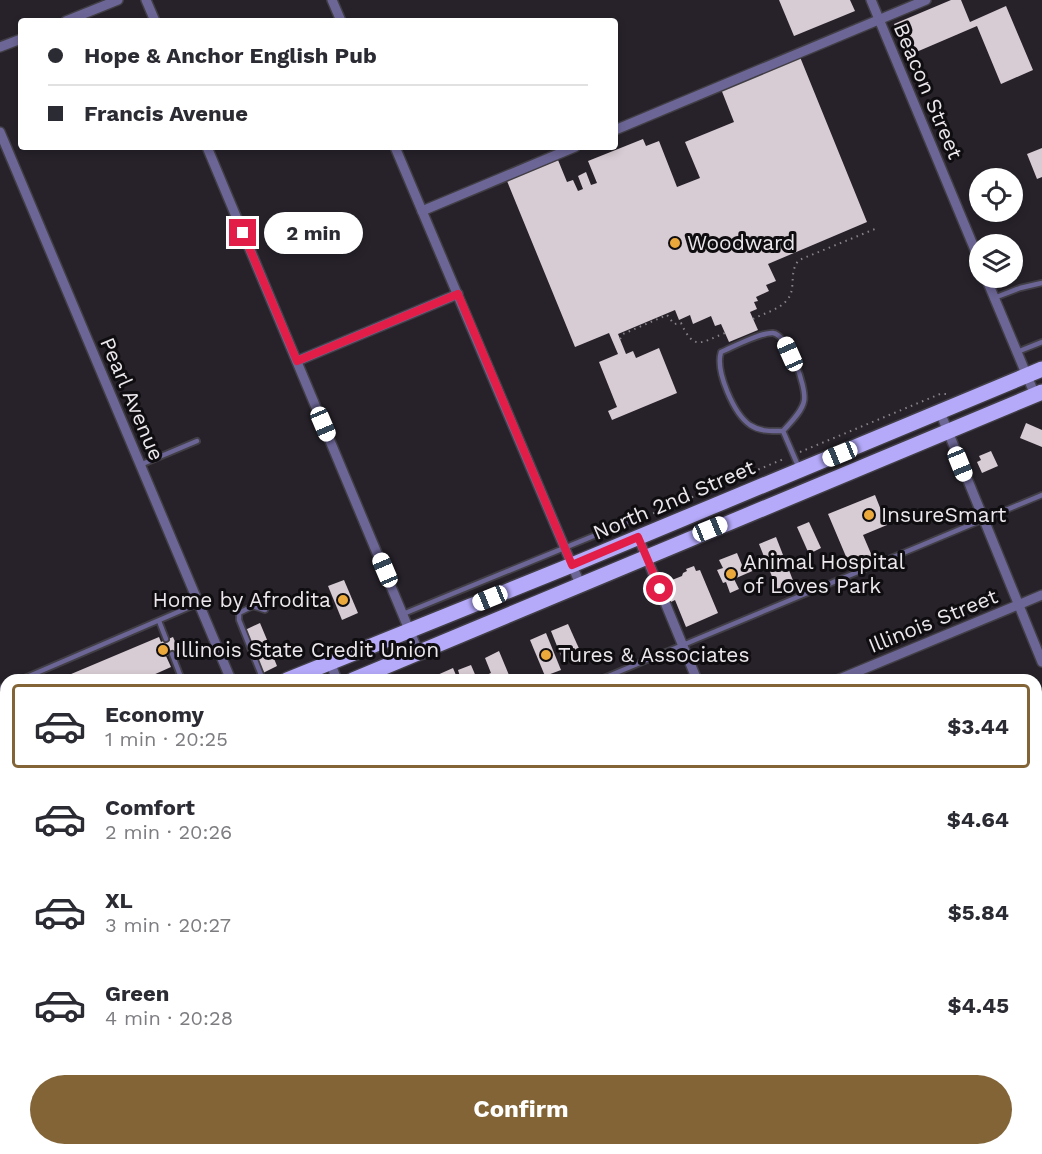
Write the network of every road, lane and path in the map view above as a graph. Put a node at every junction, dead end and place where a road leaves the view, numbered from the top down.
1 (118, 0) edge
2 (146, 0) edge
3 (332, 0) edge
4 (871, 0) edge
5 (926, 0) edge
6 (73, 18) edge
7 (154, 18) edge
8 (340, 18) edge
9 (879, 19) junction
10 (18, 40) edge
11 (0, 47) edge
12 (618, 129) edge
13 (0, 132) edge
14 (208, 150) edge
15 (396, 150) edge
16 (568, 150) edge
17 (422, 211) junction
18 (875, 230) dead end
19 (969, 236) edge
20 (1042, 283) edge
21 (990, 288) edge
22 (458, 294) junction
23 (994, 298) junction
24 (753, 319) dead end
25 (725, 333) dead end
26 (620, 339) dead end
27 (1042, 342) edge
28 (1017, 352) junction
29 (297, 361) junction
30 (1042, 369) edge
31 (1027, 375) junction
32 (1038, 393) edge
33 (950, 394) dead end
34 (940, 412) junction
35 (783, 431) junction
36 (947, 431) junction
37 (197, 441) dead end
38 (794, 455) junction
39 (140, 465) junction
40 (800, 470) junction
41 (1042, 495) edge
42 (642, 518) dead end
43 (634, 519) dead end
44 (983, 520) junction
45 (638, 537) junction
46 (564, 548) junction
47 (646, 556) junction
48 (572, 565) junction
49 (580, 584) junction
50 (1042, 595) edge
51 (199, 603) junction
52 (1019, 605) junction
53 (265, 610) dead end
54 (404, 614) junction
55 (159, 621) junction
56 (409, 630) junction
57 (166, 639) dead end
58 (683, 645) junction
59 (418, 651) junction
60 (172, 654) dead end
61 (330, 662) junction
62 (1042, 662) edge
63 (34, 674) edge
64 (180, 674) edge
65 (229, 674) edge
66 (261, 674) edge
67 (301, 674) edge
68 (335, 674) edge
69 (366, 674) edge
70 (613, 674) edge
71 (695, 674) edge
72 (852, 674) edge

1 - 6 street
2 - 7 street
3 - 8 street
4 - 9 street, Beacon Street
5 - 9 street
9 - 12 street
9 - 19 street, Beacon Street
10 - 11 street
13 - 39 street, Pearl Avenue
14 - 29 street
15 - 17 street
16 - 17 street
17 - 22 street
18 - 24 path
20 - 23 lane
21 - 23 street
22 - 29 street
22 - 46 street
23 - 28 street
25 - 26 path
27 - 28 lane
28 - 31 street
29 - 54 street
30 - 31 main road, North 2nd Street
31 - 32 street
31 - 34 main road, North 2nd Street
32 - 36 main road, North 2nd Street
33 - 38 path
34 - 36 street
34 - 40 main road, North 2nd Street
35 - 35 lane
35 - 38 lane
36 - 44 street
36 - 47 main road, North 2nd Street
37 - 39 lane
38 - 40 lane
38 - 42 path
39 - 51 street, Pearl Avenue
40 - 45 main road, North 2nd Street
41 - 44 lane
43 - 46 lane
44 - 52 street
44 - 58 lane
45 - 47 street
45 - 48 main road, North 2nd Street
46 - 48 street
46 - 54 lane
47 - 49 main road, North 2nd Street
47 - 58 street
48 - 49 street
48 - 56 main road, North 2nd Street
49 - 59 main road, North 2nd Street
50 - 52 street, Illinois Street
51 - 55 lane
51 - 65 street, Pearl Avenue
52 - 62 street
52 - 72 street, Illinois Street
53 - 66 lane
54 - 56 street
55 - 57 lane
55 - 63 lane
56 - 59 street
56 - 61 main road, North 2nd Street
58 - 70 lane
58 - 71 street
59 - 69 main road, North 2nd Street
60 - 64 lane
61 - 67 main road, North 2nd Street
61 - 68 street

